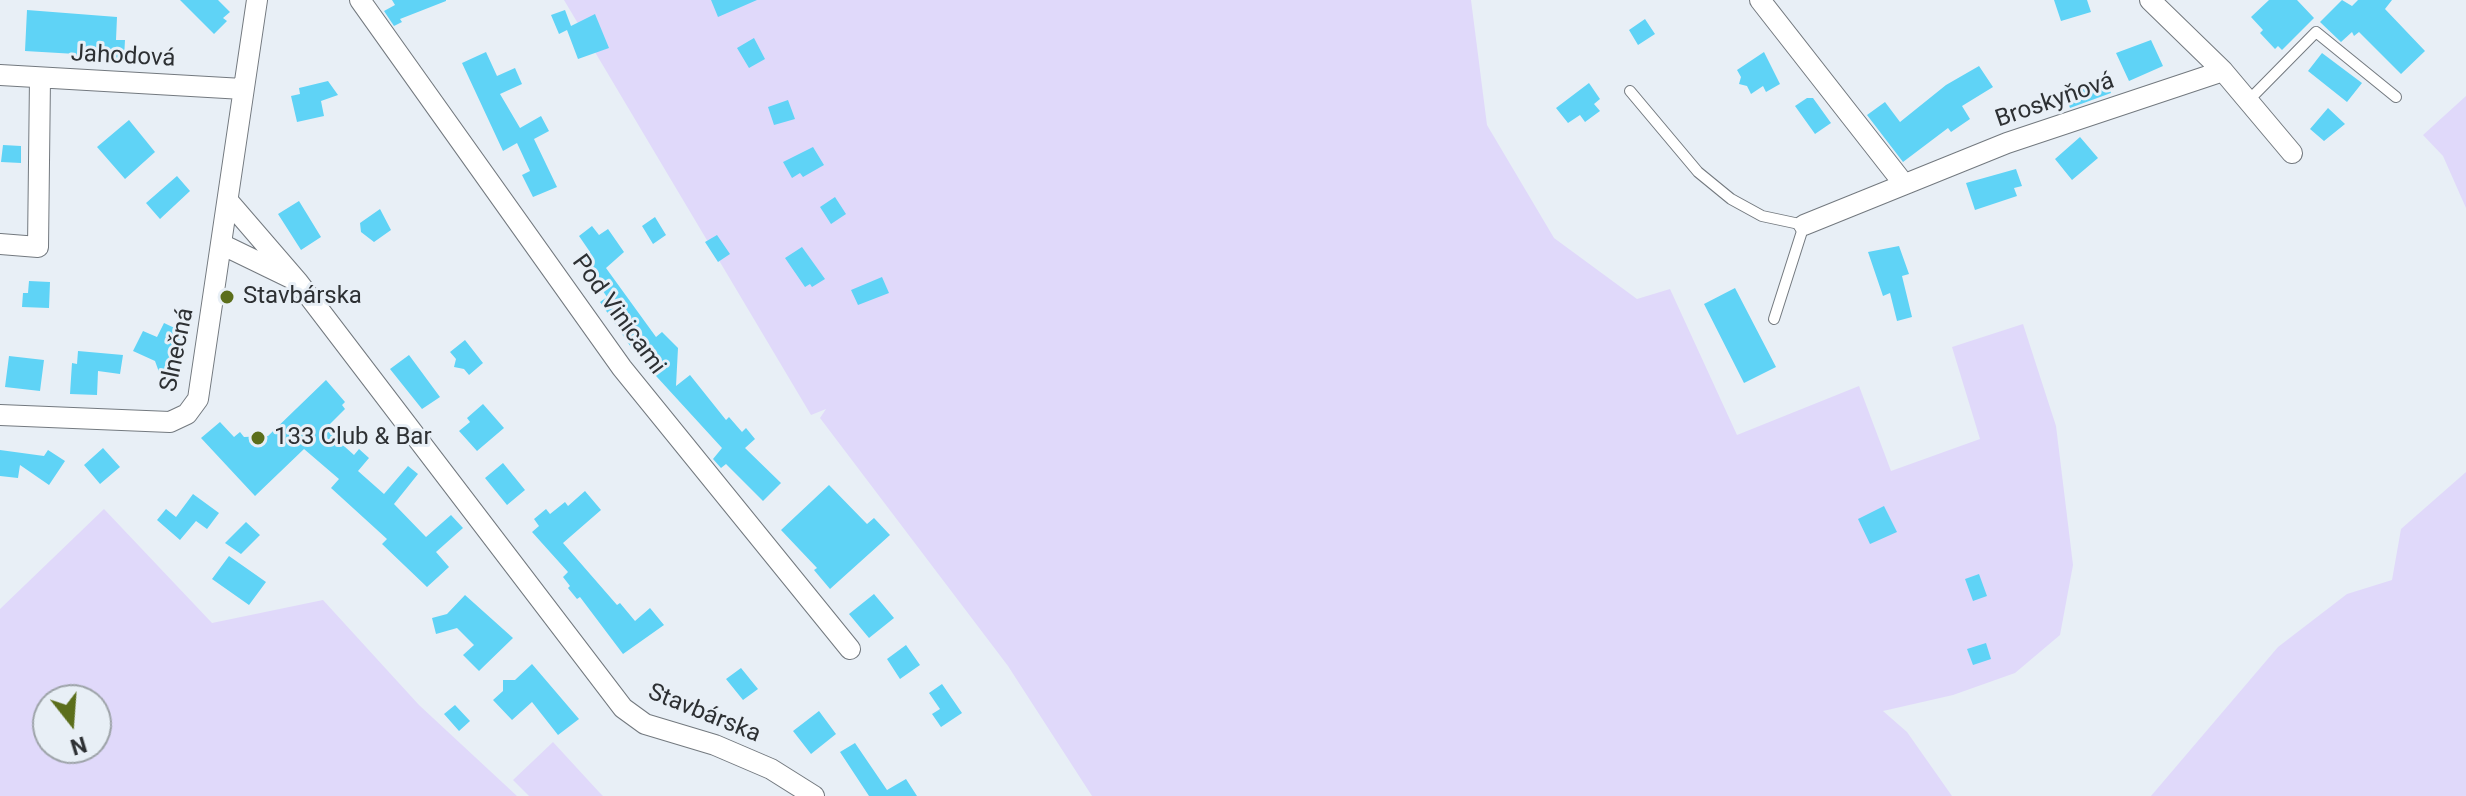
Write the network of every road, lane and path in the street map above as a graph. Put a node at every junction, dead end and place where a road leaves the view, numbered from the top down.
1 (257, 0) edge
2 (360, 0) edge
3 (1760, 0) edge
4 (2150, 0) edge
5 (2223, 71) junction
6 (0, 75) edge
7 (40, 78) junction
8 (243, 89) junction
9 (1630, 91) dead end
10 (2396, 97) dead end
11 (2248, 101) junction
12 (2292, 153) dead end
13 (1904, 184) junction
14 (229, 202) junction
15 (1804, 225) junction
16 (0, 244) edge
17 (223, 245) junction
18 (298, 282) junction
19 (1774, 319) dead end
20 (0, 415) edge
21 (850, 649) dead end
22 (814, 796) edge

1 - 8 street
2 - 21 street, Pod Vinicami
3 - 13 street
4 - 5 street
5 - 11 street
5 - 13 street, Broskyňová
6 - 7 street, Jahodová
7 - 8 street, Jahodová
7 - 16 street
8 - 14 street
9 - 15 lane
10 - 11 lane
11 - 12 street
13 - 15 street, Broskyňová
14 - 17 street, Slnečná
14 - 18 street, Stavbárska
15 - 19 lane
17 - 18 street, Stavbárska
17 - 20 street, Slnečná
18 - 22 street, Stavbárska

